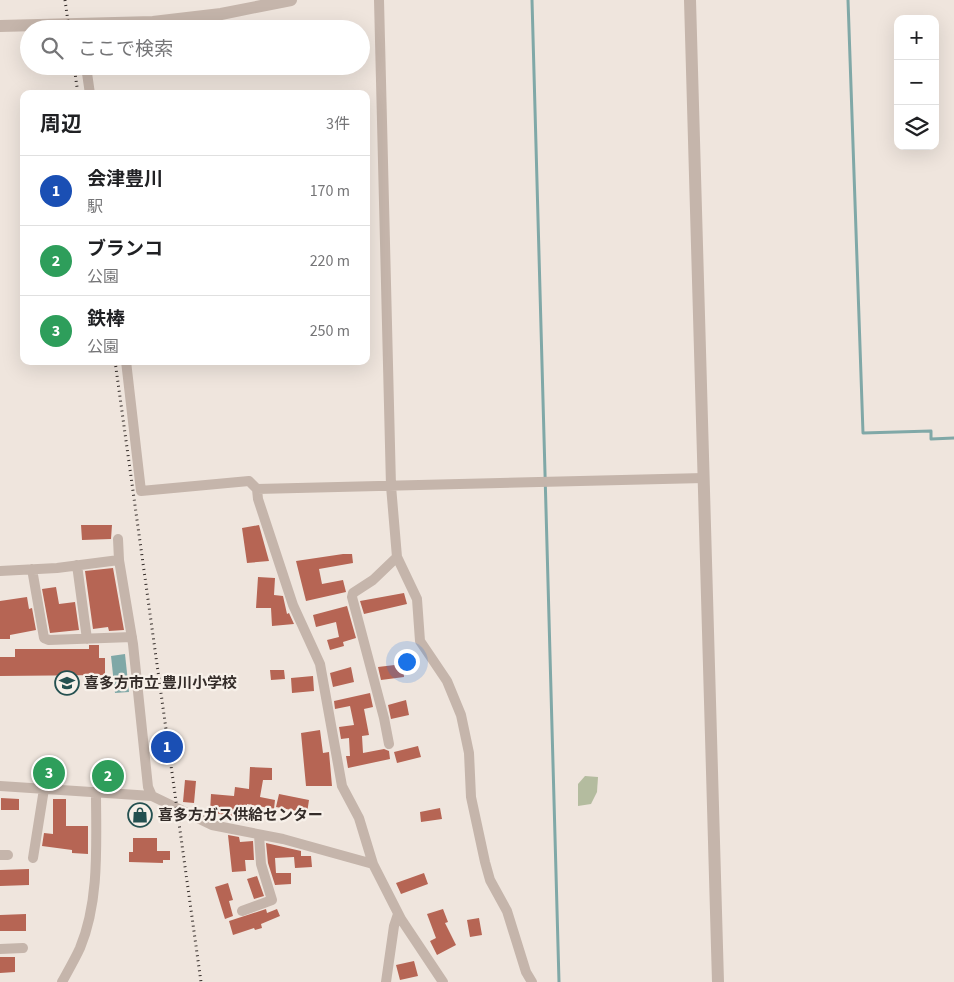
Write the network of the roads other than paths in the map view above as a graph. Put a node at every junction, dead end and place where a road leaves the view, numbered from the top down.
1 (291, 0) edge
2 (379, 0) edge
3 (690, 0) edge
4 (170, 20) edge
5 (0, 26) edge
6 (20, 26) edge
7 (87, 75) edge
8 (89, 90) edge
9 (126, 365) edge
10 (704, 478) junction
11 (391, 486) junction
12 (257, 489) junction
13 (118, 539) dead end
14 (397, 557) junction
15 (119, 560) junction
16 (77, 565) junction
17 (32, 570) junction
18 (0, 571) edge
19 (132, 637) junction
20 (87, 638) junction
21 (389, 744) dead end
22 (0, 786) edge
23 (44, 789) junction
24 (96, 791) junction
25 (152, 796) junction
26 (259, 835) junction
27 (32, 858) dead end
28 (373, 864) junction
29 (242, 911) dead end
30 (398, 914) junction
31 (23, 948) dead end
32 (0, 949) edge
33 (62, 982) edge
34 (386, 982) edge
35 (442, 982) edge
36 (532, 982) edge
37 (718, 982) edge

1 - 4 street
2 - 11 street
3 - 10 street
5 - 6 street
7 - 8 street
9 - 12 street
10 - 11 street
10 - 37 street
11 - 12 street
11 - 14 street
12 - 28 street
13 - 15 street
14 - 21 street
14 - 36 street
15 - 16 street
15 - 19 street
16 - 17 street
16 - 20 street
17 - 18 street
17 - 20 street
19 - 20 street
19 - 25 street
22 - 23 street
23 - 24 street
23 - 27 street
24 - 25 street
24 - 33 street
25 - 26 street
26 - 28 street
26 - 29 street
28 - 30 street
30 - 34 street
30 - 35 street
31 - 32 street

